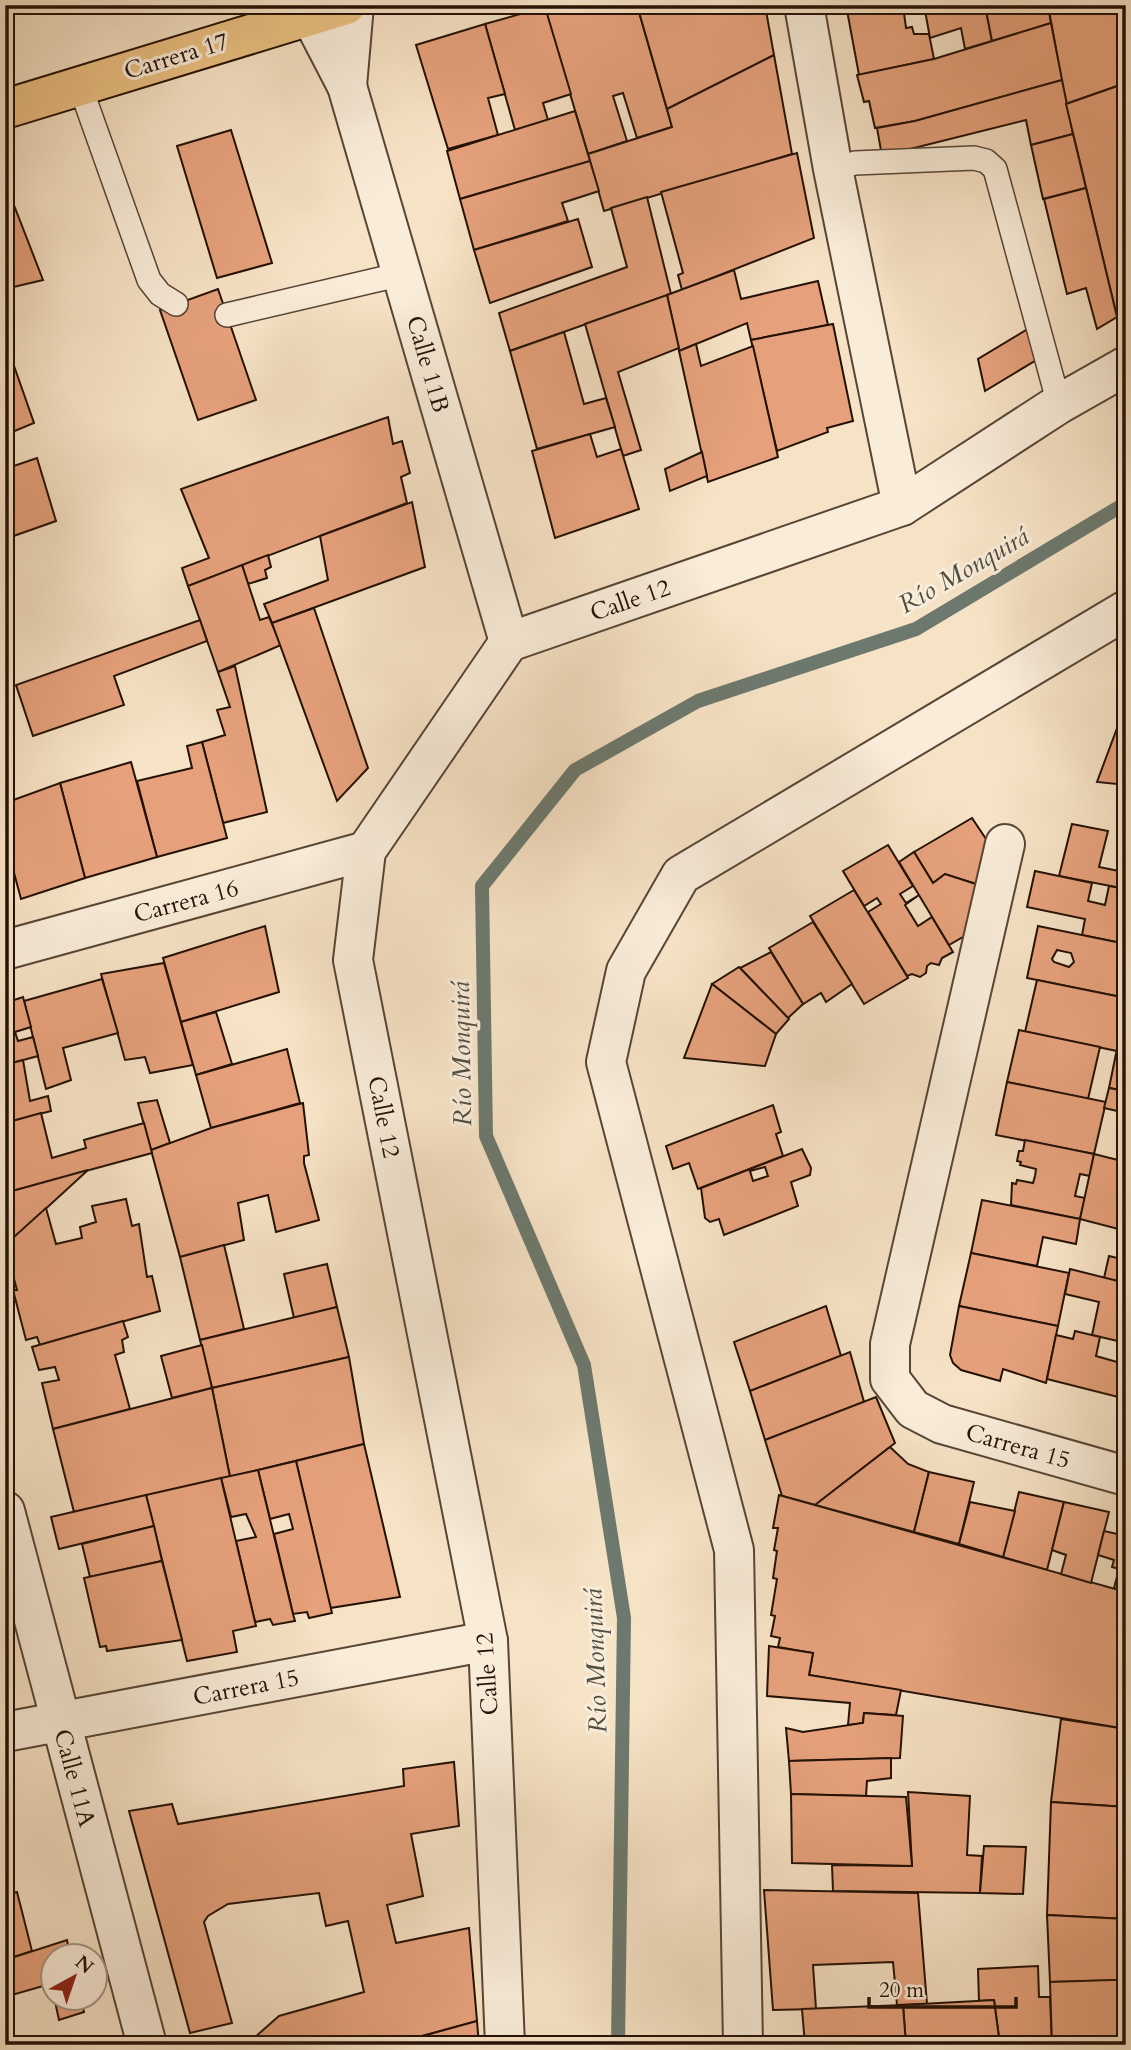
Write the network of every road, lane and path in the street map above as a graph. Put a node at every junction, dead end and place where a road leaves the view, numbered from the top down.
1 (346, 5) edge
2 (354, 5) edge
3 (804, 5) edge
4 (306, 10) edge
5 (80, 86) junction
6 (347, 86) junction
7 (5, 109) edge
8 (833, 169) junction
9 (402, 274) junction
10 (176, 304) dead end
11 (227, 315) dead end
12 (1126, 366) edge
13 (1059, 404) junction
14 (902, 506) junction
15 (1126, 610) edge
16 (509, 642) junction
17 (1005, 844) dead end
18 (366, 851) junction
19 (5, 950) edge
20 (1126, 1476) edge
21 (5, 1511) edge
22 (488, 1641) junction
23 (60, 1723) junction
24 (5, 1732) edge
25 (147, 2045) edge
26 (505, 2045) edge
27 (743, 2045) edge

1 - 4 main road, Carrera 17
2 - 6 street, Calle 11B
3 - 8 street
4 - 5 main road, Carrera 17
4 - 6 street, Calle 11B
5 - 7 main road, Carrera 17
5 - 10 lane
6 - 9 street, Calle 11B
8 - 13 lane
8 - 14 street
9 - 11 lane
9 - 16 street, Calle 11B
12 - 13 street, Calle 12
13 - 14 street, Calle 12
14 - 16 street, Calle 12
15 - 27 street
16 - 18 street, Calle 12
17 - 20 street, Carrera 15
18 - 19 street, Carrera 16
18 - 22 street, Calle 12
21 - 23 street, Calle 11A
22 - 23 street, Carrera 15
22 - 26 street, Calle 12
23 - 24 street, Carrera 15
23 - 25 street, Calle 11A

